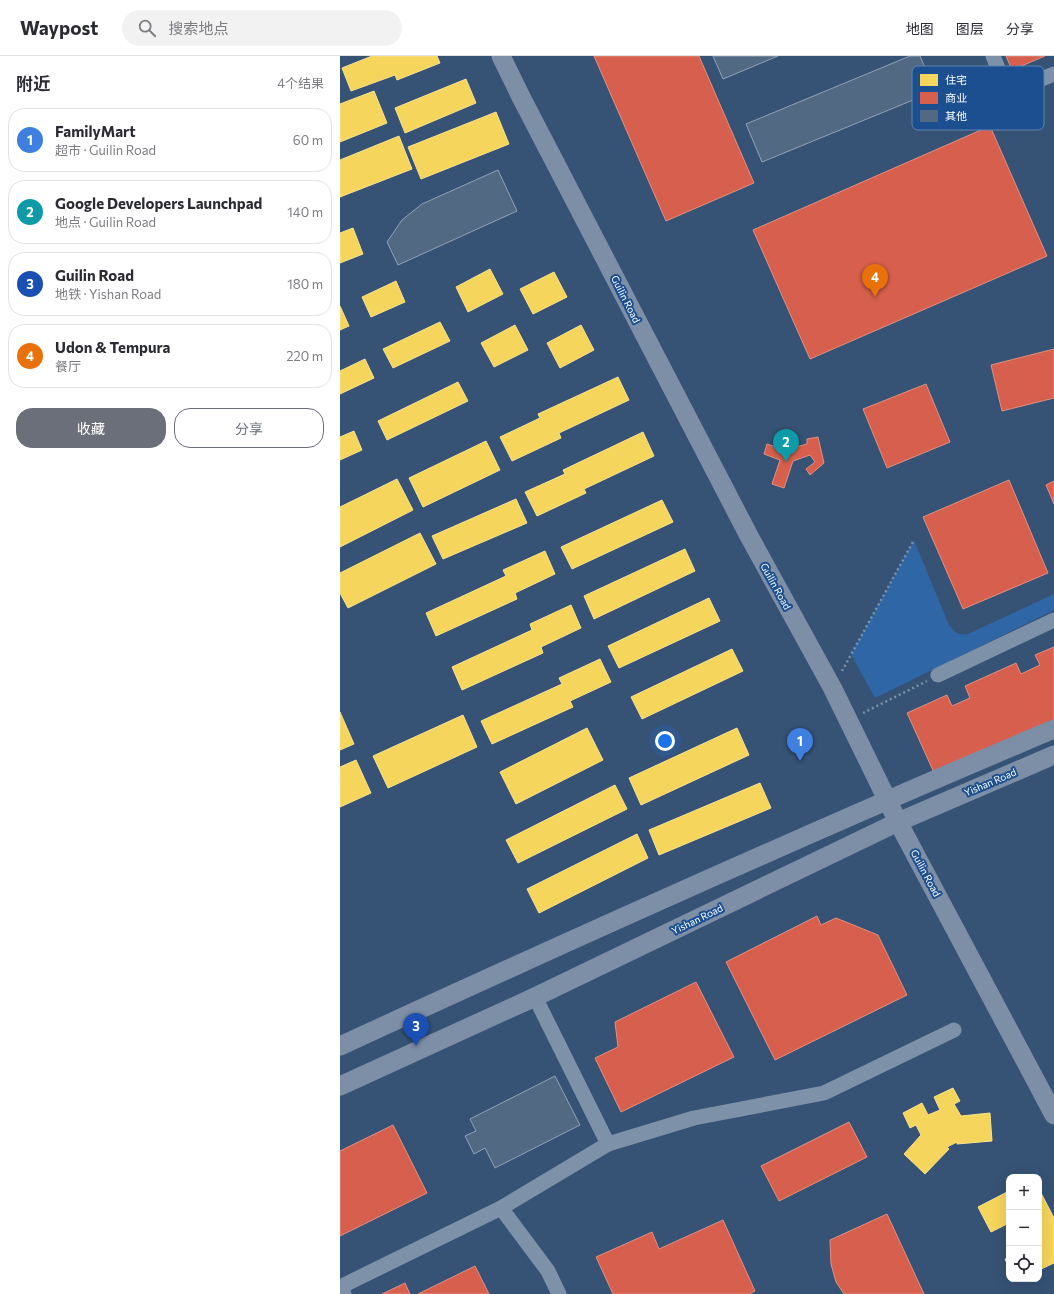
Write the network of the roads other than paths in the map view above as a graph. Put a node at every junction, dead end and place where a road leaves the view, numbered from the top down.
1 (502, 56) edge
2 (993, 56) edge
3 (997, 66) edge
4 (1054, 74) edge
5 (1044, 78) edge
6 (1054, 620) edge
7 (938, 675) road end
8 (1054, 729) edge
9 (1054, 755) edge
10 (887, 799) junction
11 (898, 822) junction
12 (535, 997) junction
13 (954, 1030) dead end
14 (340, 1046) edge
15 (340, 1086) edge
16 (1054, 1115) edge
17 (608, 1144) junction
18 (501, 1208) junction
19 (344, 1294) edge
20 (559, 1294) edge

1 - 10 main road, Guilin Road
2 - 3 lane
4 - 5 lane
6 - 7 lane
8 - 10 main road
9 - 11 main road, Yishan Road
10 - 11 main road, Guilin Road
10 - 14 main road
11 - 12 main road, Yishan Road
11 - 16 main road, Guilin Road
12 - 15 main road, Yishan Road
12 - 17 lane
13 - 17 lane
17 - 18 lane
18 - 19 lane
18 - 20 lane

